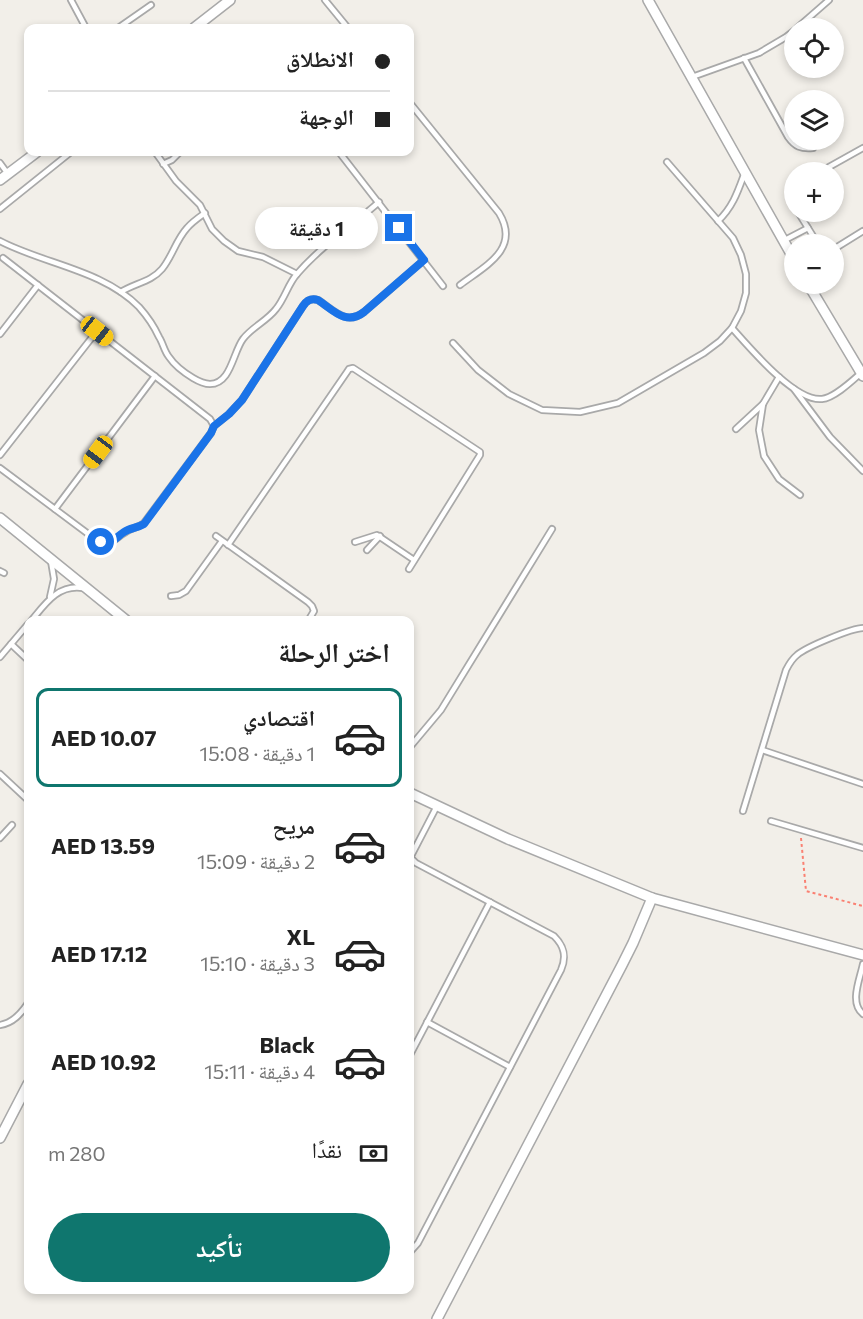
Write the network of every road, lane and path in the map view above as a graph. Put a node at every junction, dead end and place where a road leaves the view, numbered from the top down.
1 (71, 0) edge
2 (230, 0) edge
3 (325, 0) edge
4 (648, 0) edge
5 (829, 0) edge
6 (151, 5) dead end
7 (809, 18) edge
8 (84, 24) edge
9 (124, 24) edge
10 (199, 24) edge
11 (345, 24) edge
12 (784, 38) edge
13 (744, 58) junction
14 (692, 77) junction
15 (414, 109) edge
16 (784, 130) edge
17 (863, 148) edge
18 (32, 156) edge
19 (65, 156) edge
20 (158, 156) edge
21 (175, 156) edge
22 (342, 156) edge
23 (667, 162) dead end
24 (838, 162) edge
25 (0, 163) edge
26 (164, 164) junction
27 (745, 172) junction
28 (4, 177) edge
29 (379, 202) junction
30 (0, 208) edge
31 (205, 213) junction
32 (718, 221) junction
33 (804, 222) edge
34 (808, 228) junction
35 (863, 231) edge
36 (812, 234) edge
37 (0, 241) edge
38 (783, 241) joint
39 (844, 243) edge
40 (3, 258) dead end
41 (424, 260) junction
42 (297, 274) junction
43 (38, 285) junction
44 (460, 285) dead end
45 (443, 286) dead end
46 (121, 292) junction
47 (814, 294) edge
48 (732, 328) junction
49 (97, 331) junction
50 (0, 334) edge
51 (453, 343) dead end
52 (862, 375) edge
53 (155, 376) junction
54 (780, 377) junction
55 (792, 387) junction
56 (763, 404) junction
57 (214, 426) junction
58 (736, 429) dead end
59 (0, 455) edge
60 (0, 468) edge
61 (863, 471) edge
62 (800, 495) dead end
63 (55, 509) junction
64 (0, 518) edge
65 (552, 529) dead end
66 (216, 536) dead end
67 (380, 536) junction
68 (222, 541) junction
69 (355, 542) dead end
70 (228, 545) junction
71 (367, 550) dead end
72 (50, 559) junction
73 (414, 560) junction
74 (409, 569) dead end
75 (85, 588) junction
76 (171, 596) dead end
77 (49, 599) junction
78 (35, 616) edge
79 (121, 616) edge
80 (311, 616) edge
81 (863, 628) edge
82 (24, 629) edge
83 (11, 645) junction
84 (24, 656) edge
85 (0, 657) edge
86 (414, 742) edge
87 (762, 750) junction
88 (0, 774) edge
89 (863, 784) edge
90 (414, 795) edge
91 (24, 796) edge
92 (437, 806) junction
93 (743, 811) dead end
94 (771, 821) dead end
95 (12, 825) dead end
96 (801, 830) junction
97 (0, 838) edge
98 (863, 848) edge
99 (414, 849) edge
100 (414, 861) edge
101 (652, 898) junction
102 (490, 903) junction
103 (863, 906) edge
104 (863, 955) edge
105 (863, 964) edge
106 (24, 1008) edge
107 (863, 1014) edge
108 (427, 1022) junction
109 (0, 1025) edge
110 (414, 1047) edge
111 (510, 1067) junction
112 (24, 1092) edge
113 (0, 1138) edge
114 (414, 1248) edge
115 (436, 1319) edge

1 - 8 lane
2 - 10 street
3 - 11 lane
4 - 14 street
5 - 7 lane
6 - 9 lane
12 - 13 lane
13 - 14 lane
13 - 16 lane
14 - 27 street
15 - 44 lane
17 - 24 lane
18 - 28 street
19 - 30 lane
20 - 26 lane
21 - 26 lane
22 - 29 lane
23 - 32 lane
25 - 28 lane
26 - 31 lane
27 - 32 lane
27 - 38 street
29 - 41 lane
29 - 42 lane
31 - 42 lane
31 - 46 lane
32 - 48 lane
33 - 34 lane
34 - 36 lane
34 - 38 lane
35 - 39 lane
37 - 46 lane
40 - 43 lane
41 - 45 lane
41 - 57 lane
42 - 46 lane
43 - 49 lane
43 - 50 lane
47 - 52 street
48 - 51 lane
48 - 54 lane
49 - 53 lane
49 - 59 lane
52 - 55 lane
53 - 57 lane
53 - 63 lane
54 - 55 lane
54 - 56 lane
55 - 61 lane
56 - 58 lane
56 - 62 lane
57 - 63 lane
60 - 63 lane
64 - 72 street
65 - 86 lane
66 - 68 lane
67 - 69 lane
67 - 71 lane
67 - 73 lane
68 - 70 lane
68 - 76 lane
70 - 73 lane
70 - 80 lane
72 - 75 street
72 - 77 lane
73 - 74 lane
75 - 77 lane
75 - 79 street
77 - 78 lane
81 - 87 lane
82 - 83 lane
83 - 84 lane
83 - 85 lane
87 - 89 lane
87 - 93 lane
88 - 91 lane
90 - 92 street
92 - 99 lane
92 - 101 street
94 - 96 lane
95 - 97 lane
96 - 98 lane
96 - 103 path
100 - 102 lane
101 - 104 street
101 - 115 street
102 - 108 lane
102 - 111 lane
105 - 107 lane
106 - 109 lane
108 - 110 lane
108 - 111 lane
111 - 114 lane
112 - 113 street

